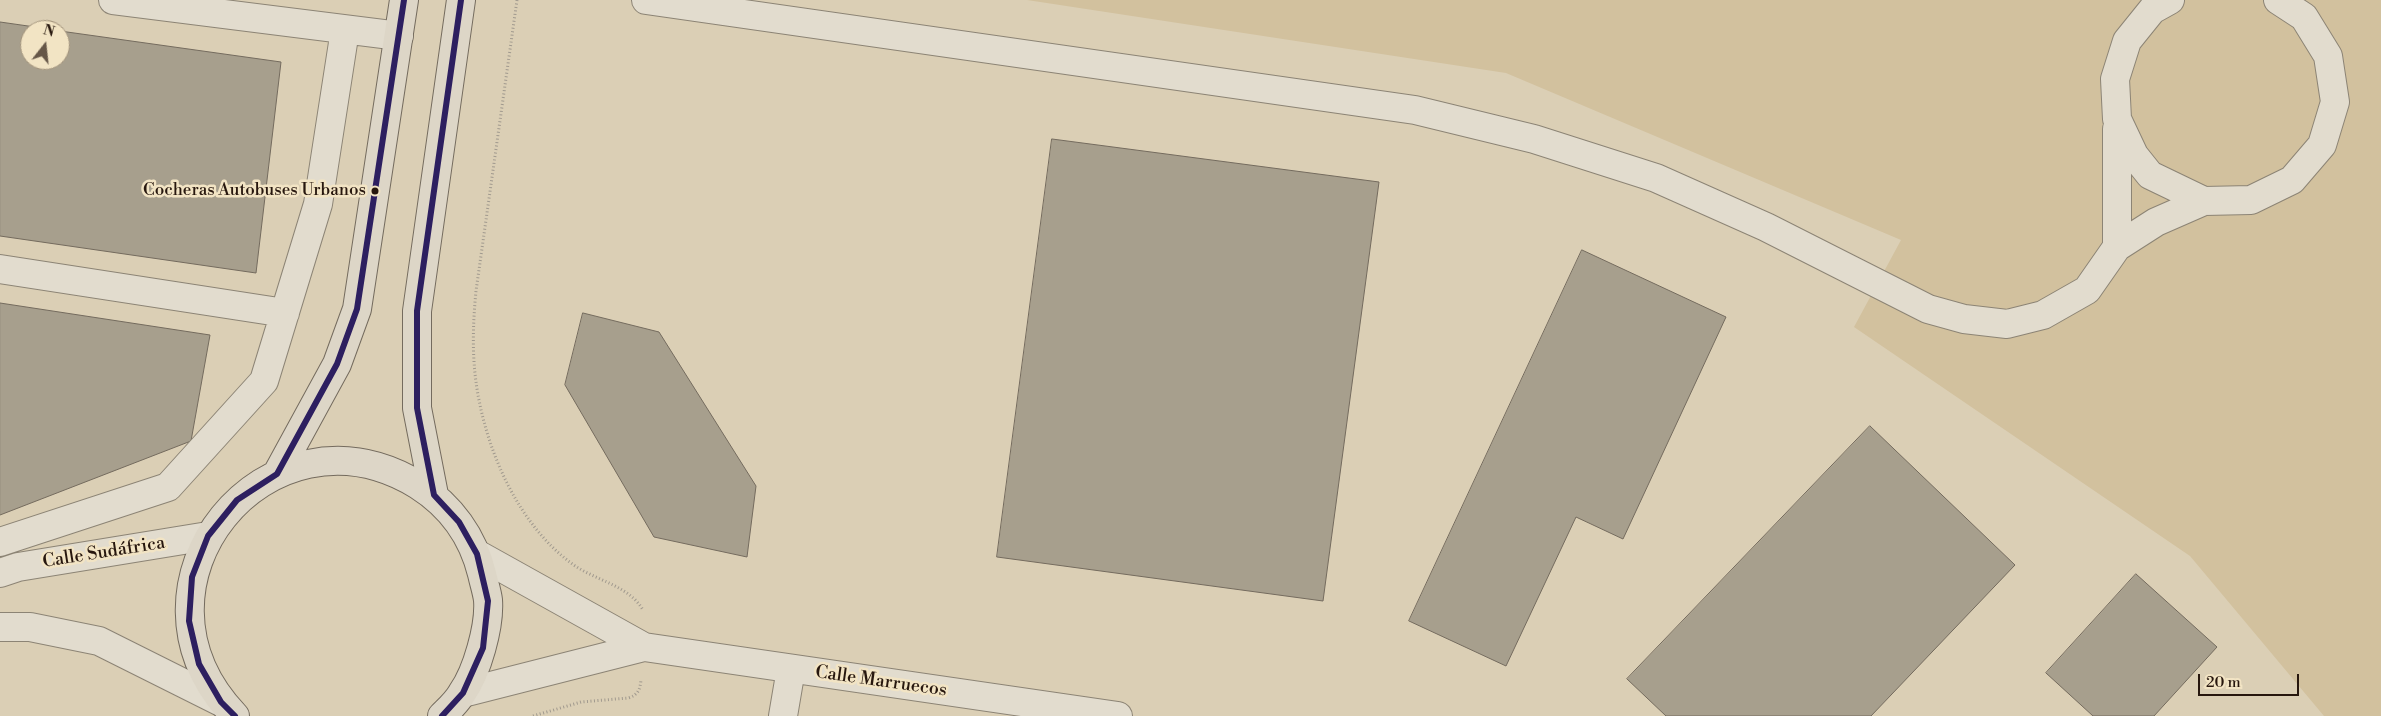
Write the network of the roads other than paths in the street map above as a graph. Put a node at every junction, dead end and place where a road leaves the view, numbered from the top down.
1 (113, 0) edge
2 (404, 0) edge
3 (461, 0) edge
4 (646, 0) edge
5 (2170, 0) edge
6 (2278, 0) edge
7 (2302, 9) edge
8 (345, 30) junction
9 (399, 36) junction
10 (2117, 119) junction
11 (2204, 202) junction
12 (2117, 247) junction
13 (0, 269) edge
14 (285, 313) junction
15 (277, 474) junction
16 (434, 495) junction
17 (208, 536) junction
18 (0, 542) edge
19 (477, 554) junction
20 (0, 573) edge
21 (0, 627) edge
22 (644, 647) junction
23 (791, 669) junction
24 (463, 693) junction
25 (228, 709) edge
26 (442, 716) edge
27 (784, 716) edge
28 (1118, 716) edge

1 - 8 street
2 - 9 main road
3 - 16 main road
4 - 12 street
5 - 10 street
6 - 7 street
7 - 11 street
8 - 9 street
8 - 14 street
9 - 15 main road
10 - 11 street
10 - 12 street
11 - 12 street
13 - 14 street
14 - 18 street
15 - 16 main road
15 - 17 main road
16 - 19 main road
17 - 20 street, Calle Sudáfrica
17 - 25 main road
19 - 22 street, Calle Marruecos
19 - 24 main road
21 - 25 street
22 - 23 street, Calle Marruecos
22 - 24 street, Calle Marruecos
23 - 27 street
23 - 28 street, Calle Marruecos
24 - 26 main road

